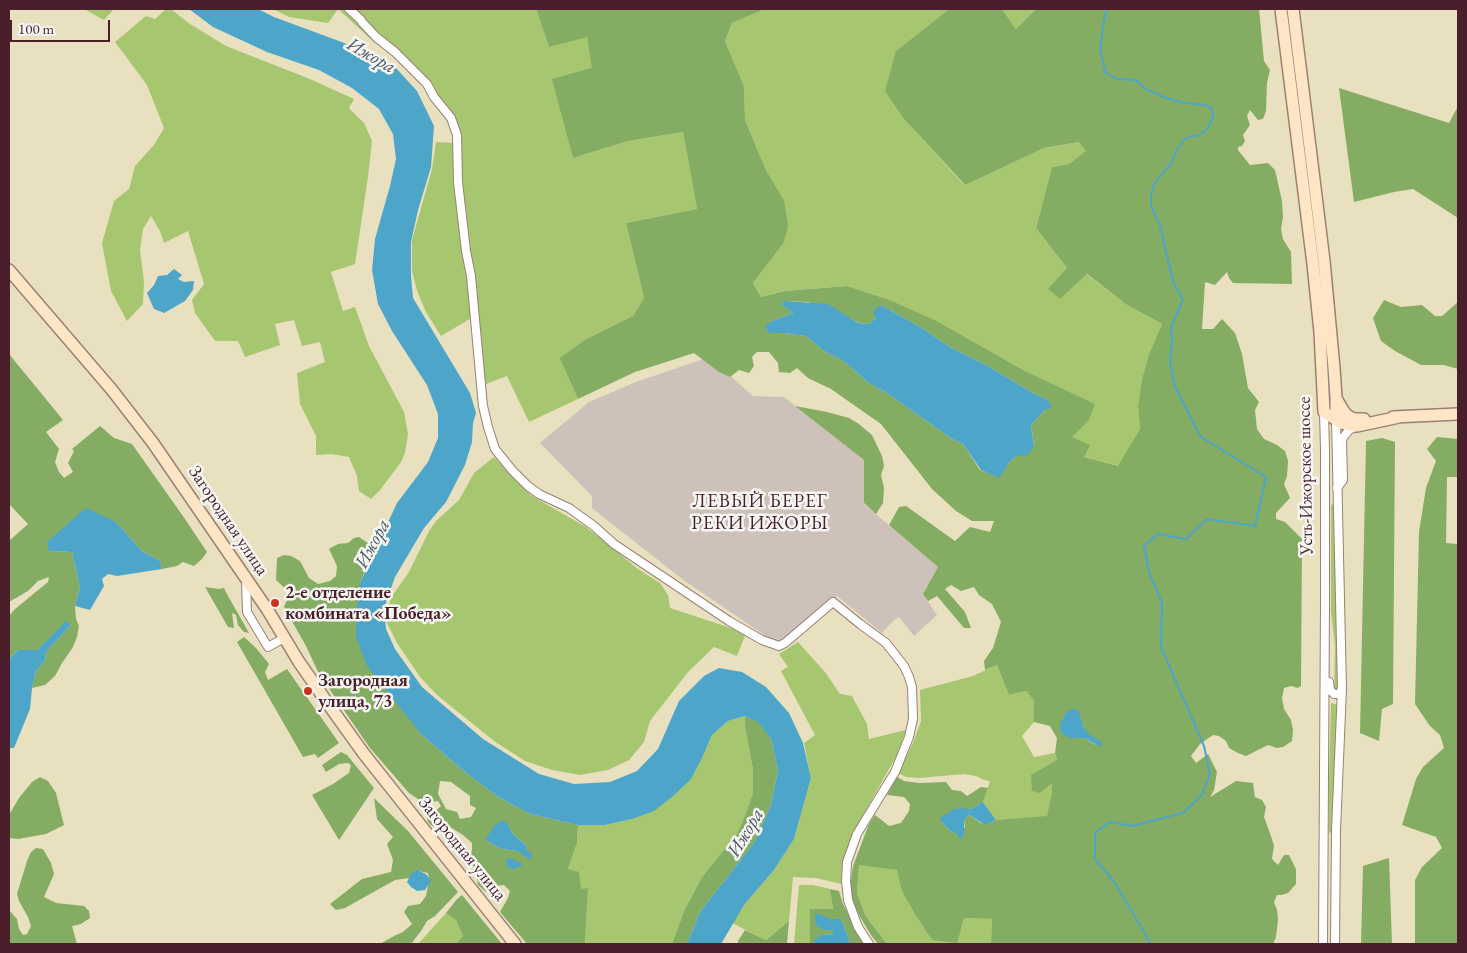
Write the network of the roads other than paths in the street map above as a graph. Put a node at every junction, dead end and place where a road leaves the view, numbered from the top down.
1 (348, 9) edge
2 (1281, 9) edge
3 (1293, 9) edge
4 (9, 270) edge
5 (1336, 398) junction
6 (1324, 412) junction
7 (1458, 414) edge
8 (1399, 417) junction
9 (1336, 420) junction
10 (1358, 426) junction
11 (1337, 488) junction
12 (246, 579) junction
13 (284, 638) junction
14 (1325, 661) junction
15 (1342, 689) junction
16 (515, 944) edge
17 (869, 944) edge
18 (1323, 944) edge
19 (1335, 944) edge

1 - 17 street
2 - 6 street, Усть-Ижорское шоссе
3 - 5 street, Усть-Ижорское шоссе
4 - 12 street, Загородная улица
5 - 8 street
5 - 9 street, Усть-Ижорское шоссе
6 - 9 street
6 - 14 street, Усть-Ижорское шоссе
7 - 8 street
8 - 10 street
9 - 10 street
9 - 11 street, Усть-Ижорское шоссе
10 - 11 street, Усть-Ижорское шоссе
11 - 15 street, Усть-Ижорское шоссе
12 - 13 street, Загородная улица
12 - 13 street
13 - 16 street, Загородная улица
14 - 15 street
14 - 18 street, Усть-Ижорское шоссе
15 - 19 street, Усть-Ижорское шоссе

